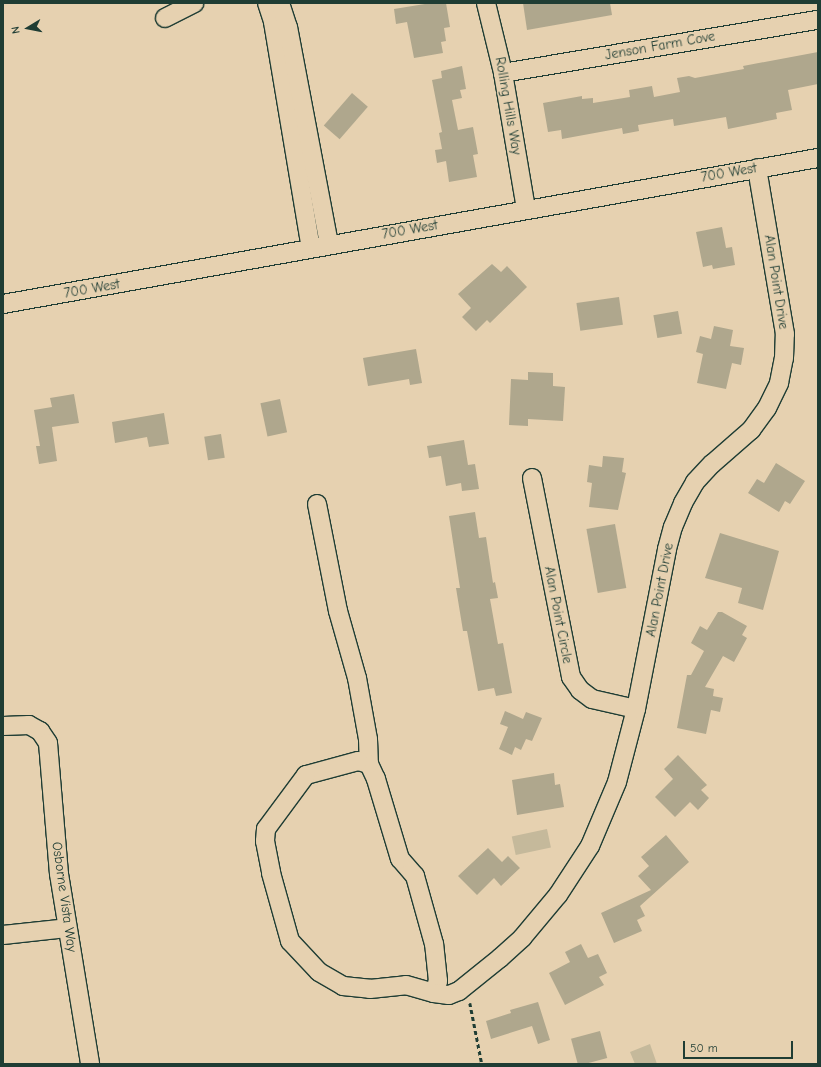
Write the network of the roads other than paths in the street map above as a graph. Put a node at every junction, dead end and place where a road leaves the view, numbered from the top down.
1 (194, 3) edge
2 (267, 3) edge
3 (280, 3) edge
4 (486, 3) edge
5 (165, 18) dead end
6 (818, 20) edge
7 (503, 73) junction
8 (818, 158) edge
9 (757, 168) junction
10 (526, 209) junction
11 (329, 244) junction
12 (311, 248) junction
13 (3, 304) edge
14 (532, 478) dead end
15 (316, 504) dead end
16 (636, 709) junction
17 (3, 726) edge
18 (369, 764) junction
19 (67, 928) junction
20 (3, 935) edge
21 (434, 992) junction
22 (90, 1064) edge

1 - 5 street
2 - 12 street
3 - 11 street
4 - 7 street, Rolling Hills Way
6 - 7 street, Jenson Farm Cove
7 - 10 street, Rolling Hills Way
8 - 9 street, 700 West
9 - 10 street, 700 West
9 - 16 street, Alan Point Drive
10 - 11 street, 700 West
11 - 12 street, 700 West
12 - 13 street, 700 West
14 - 16 street, Alan Point Circle
15 - 18 street
16 - 21 street, Alan Point Drive
17 - 19 street, Osborne Vista Way
18 - 21 street
18 - 21 street
19 - 20 street
19 - 22 street, Osborne Vista Way

